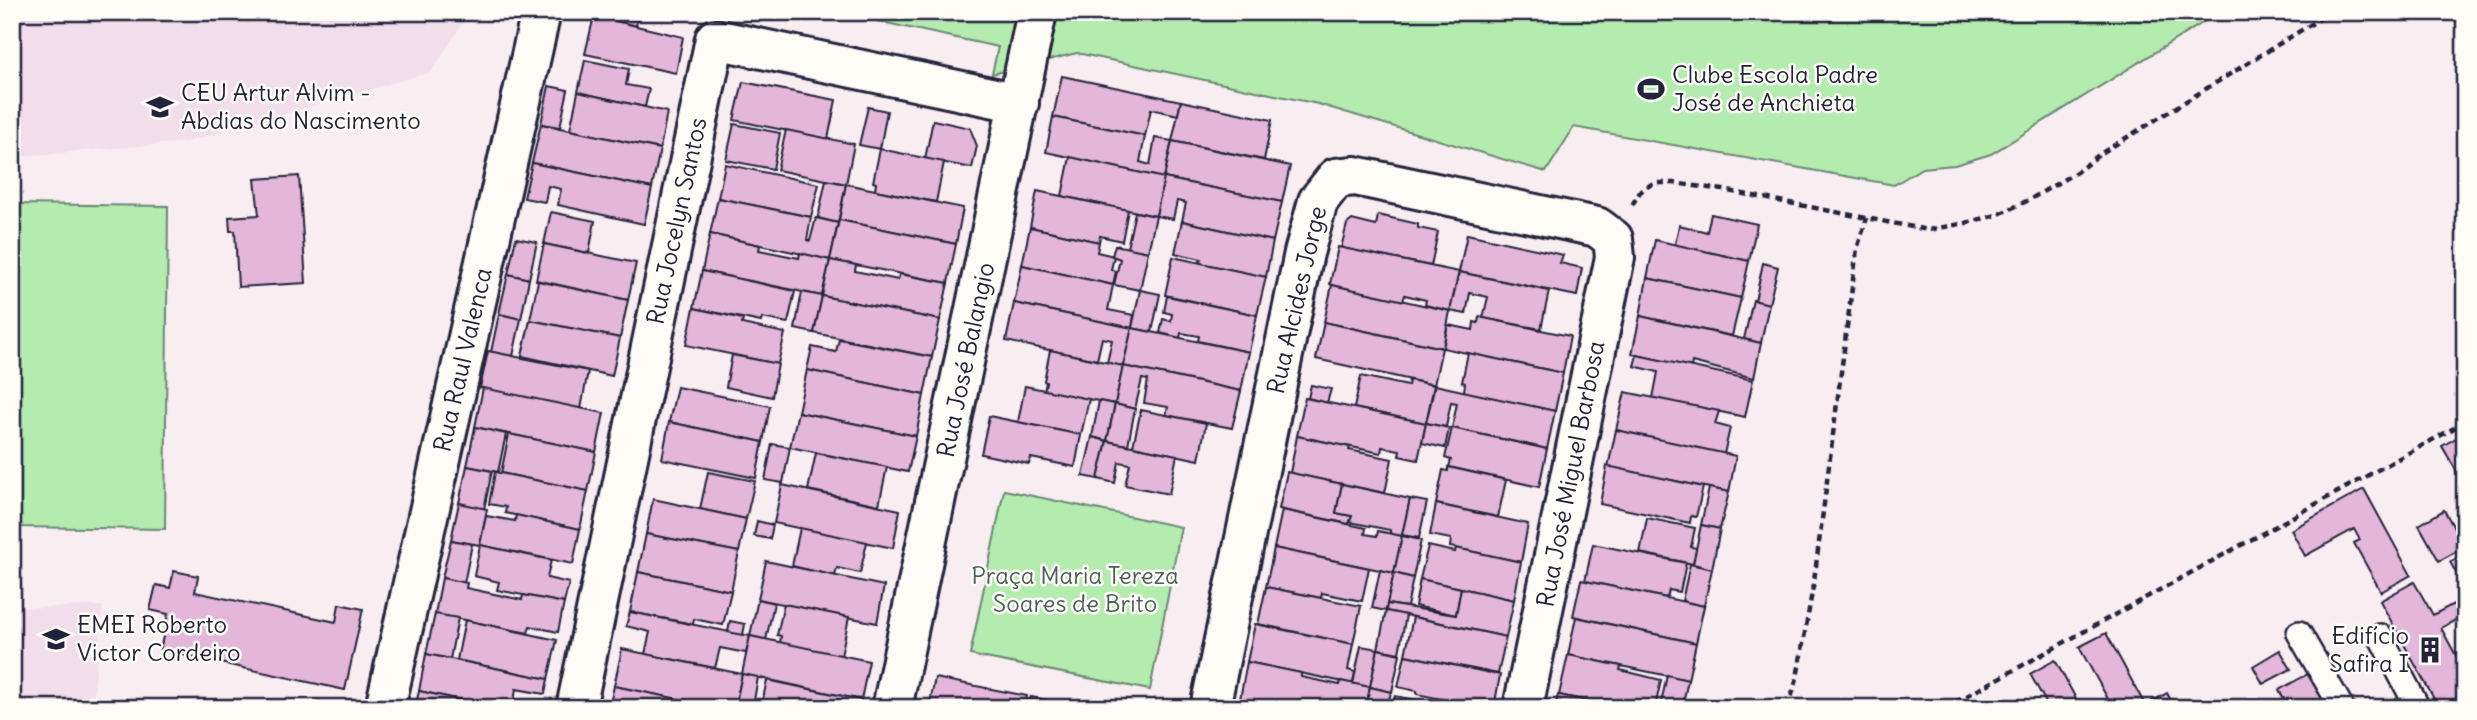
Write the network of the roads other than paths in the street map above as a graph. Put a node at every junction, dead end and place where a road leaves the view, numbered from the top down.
1 (541, 12) edge
2 (1037, 12) edge
3 (716, 25) edge
4 (1019, 103) junction
5 (1613, 239) joint
6 (2299, 633) dead end
7 (2380, 636) dead end
8 (385, 708) edge
9 (576, 708) edge
10 (892, 708) edge
11 (1210, 708) edge
12 (1523, 708) edge
13 (2342, 708) edge
14 (2418, 708) edge

1 - 8 street, Rua Raul Valenca
2 - 4 street, Rua José Balangio
3 - 4 street, Rua Jocelyn Santos
3 - 9 street, Rua Jocelyn Santos
4 - 10 street, Rua José Balangio
5 - 11 street, Rua Alcides Jorge
5 - 12 street, Rua José Miguel Barbosa
6 - 13 lane
7 - 14 lane

